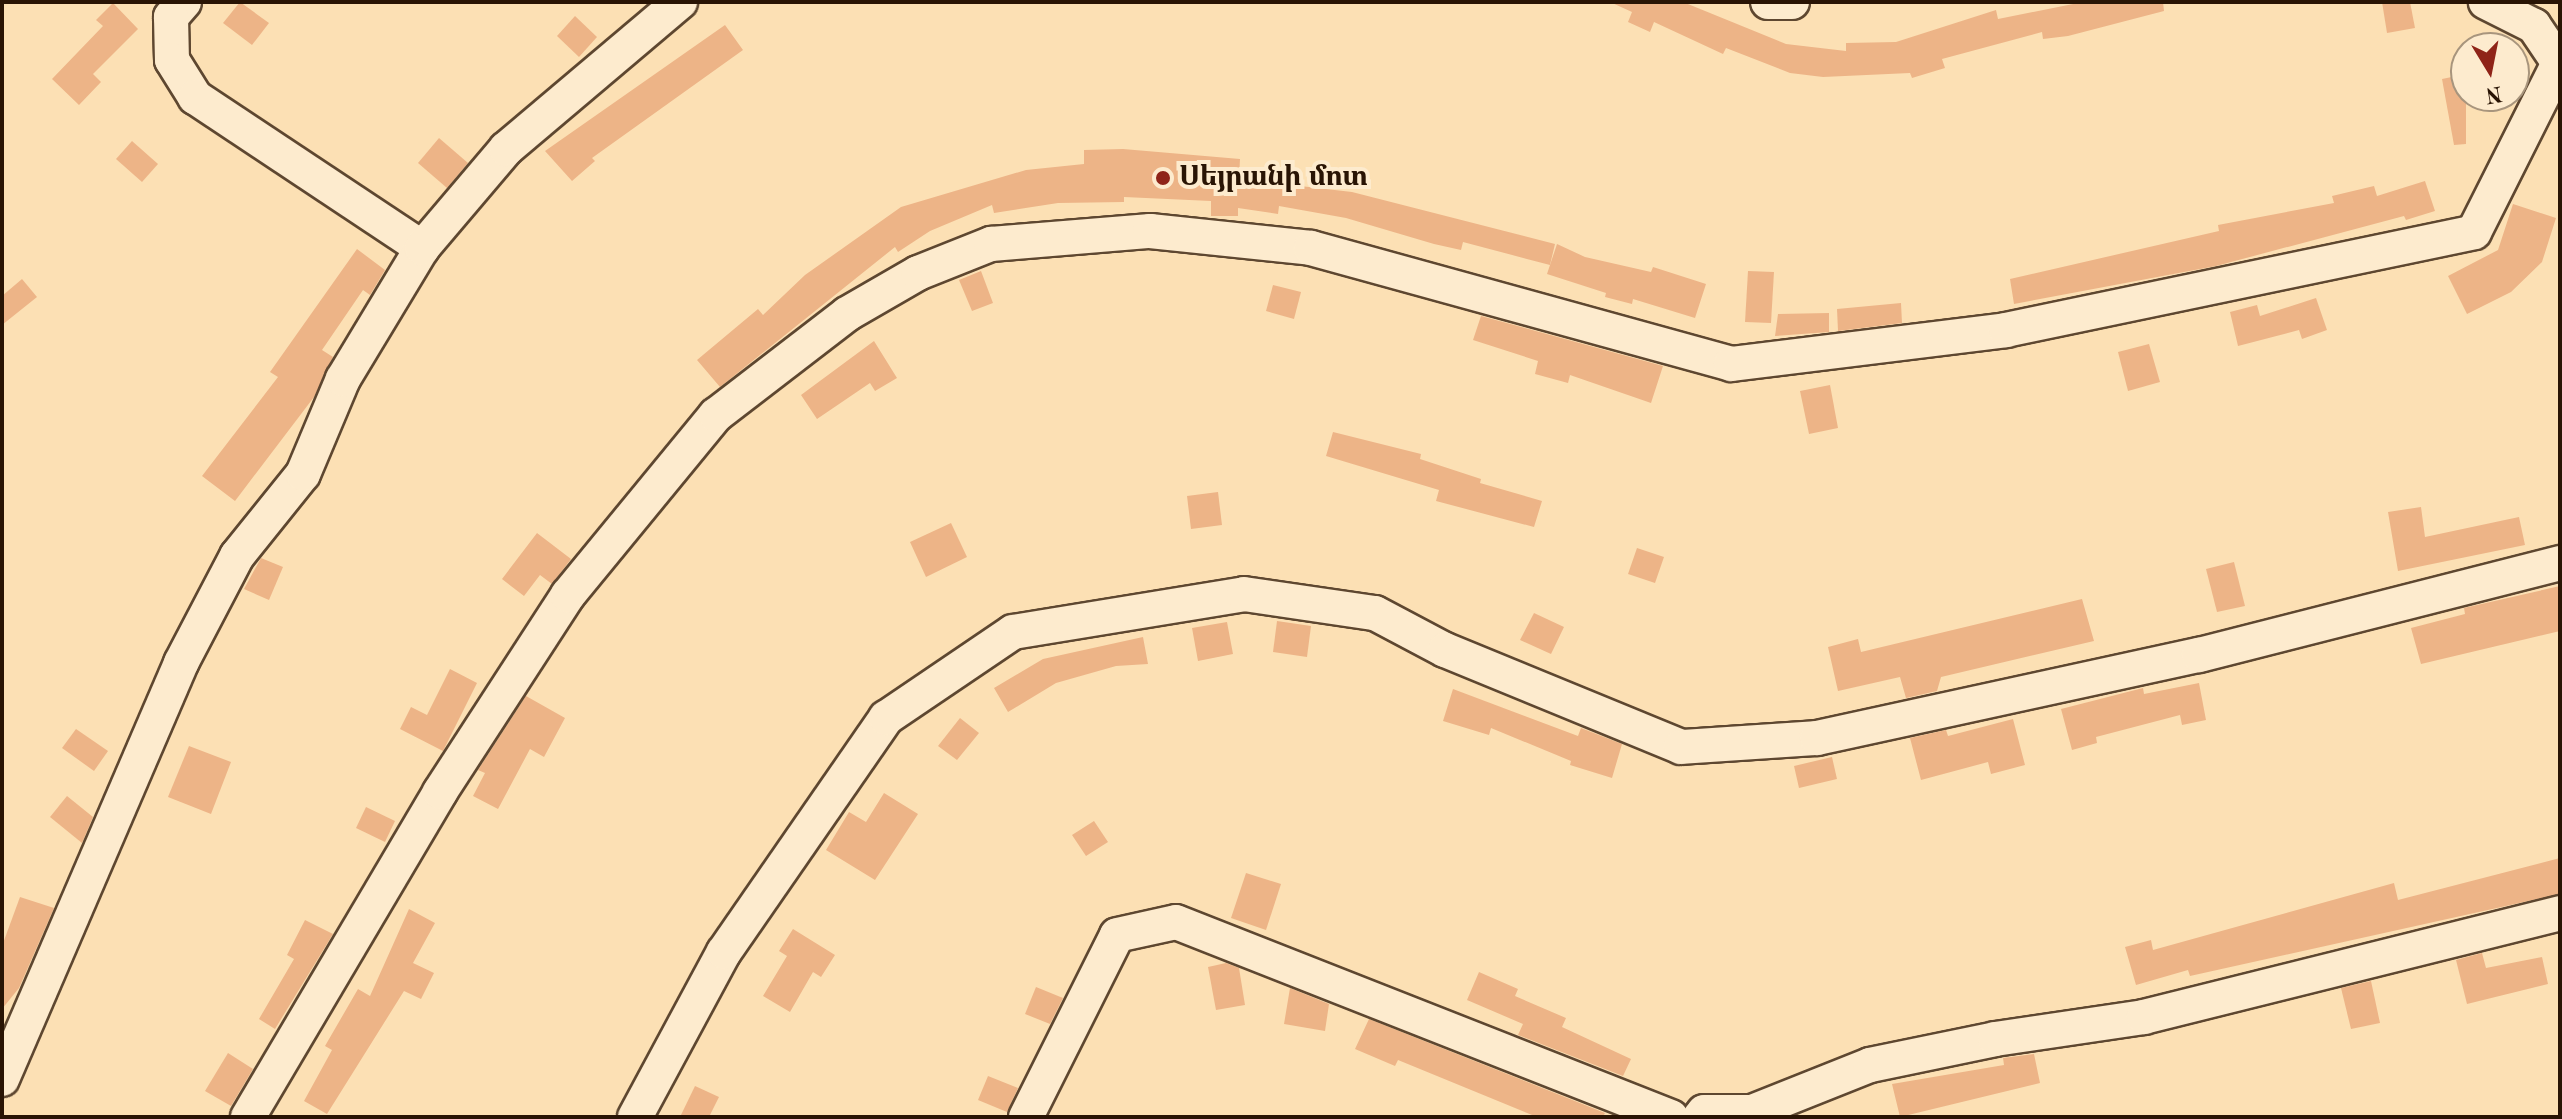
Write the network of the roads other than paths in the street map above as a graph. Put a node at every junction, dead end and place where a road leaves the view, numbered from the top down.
1 (184, 2) edge
2 (680, 2) edge
3 (1768, 2) edge
4 (1792, 2) edge
5 (2486, 2) edge
6 (422, 248) junction
7 (2560, 563) edge
8 (2560, 913) edge
9 (2, 1079) edge
10 (248, 1117) edge
11 (635, 1117) edge
12 (1026, 1117) edge
13 (1671, 1117) edge
14 (1700, 1117) edge

1 - 6 street
2 - 6 street
3 - 4 street
5 - 10 street
6 - 9 street
7 - 11 street
8 - 14 street
12 - 13 street

